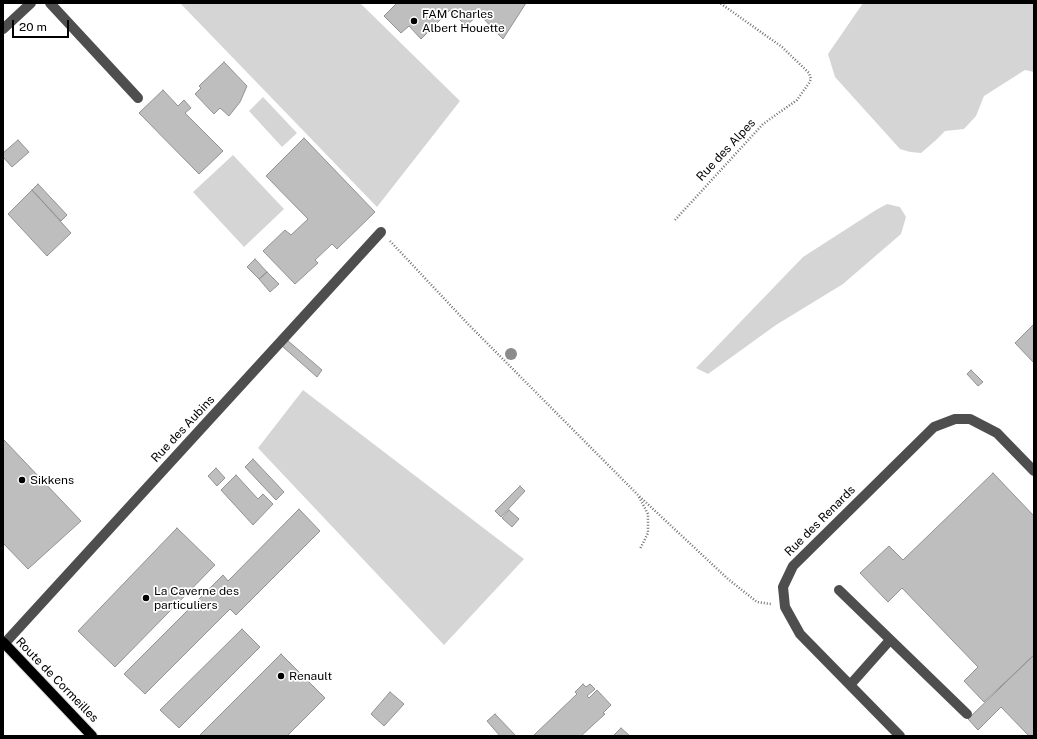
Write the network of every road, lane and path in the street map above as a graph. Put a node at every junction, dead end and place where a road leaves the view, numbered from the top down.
1 (31, 3) edge
2 (50, 3) edge
3 (720, 3) edge
4 (3, 29) edge
5 (138, 98) dead end
6 (675, 220) dead end
7 (382, 232) joint
8 (1033, 467) edge
9 (638, 495) junction
10 (640, 549) dead end
11 (839, 590) dead end
12 (785, 607) junction
13 (890, 640) junction
14 (4, 643) edge
15 (850, 685) junction
16 (967, 714) dead end
17 (92, 736) edge
18 (900, 736) edge

1 - 4 street
2 - 5 street
3 - 6 path, Rue des Alpes
7 - 9 path
7 - 14 street, Rue des Aubins
8 - 12 street, Rue des Renards
9 - 10 path
9 - 12 path
11 - 13 street
12 - 15 street, Rue des Renards
13 - 15 street
13 - 16 street
14 - 17 main road, Route de Cormeilles
15 - 18 street, Rue des Renards

